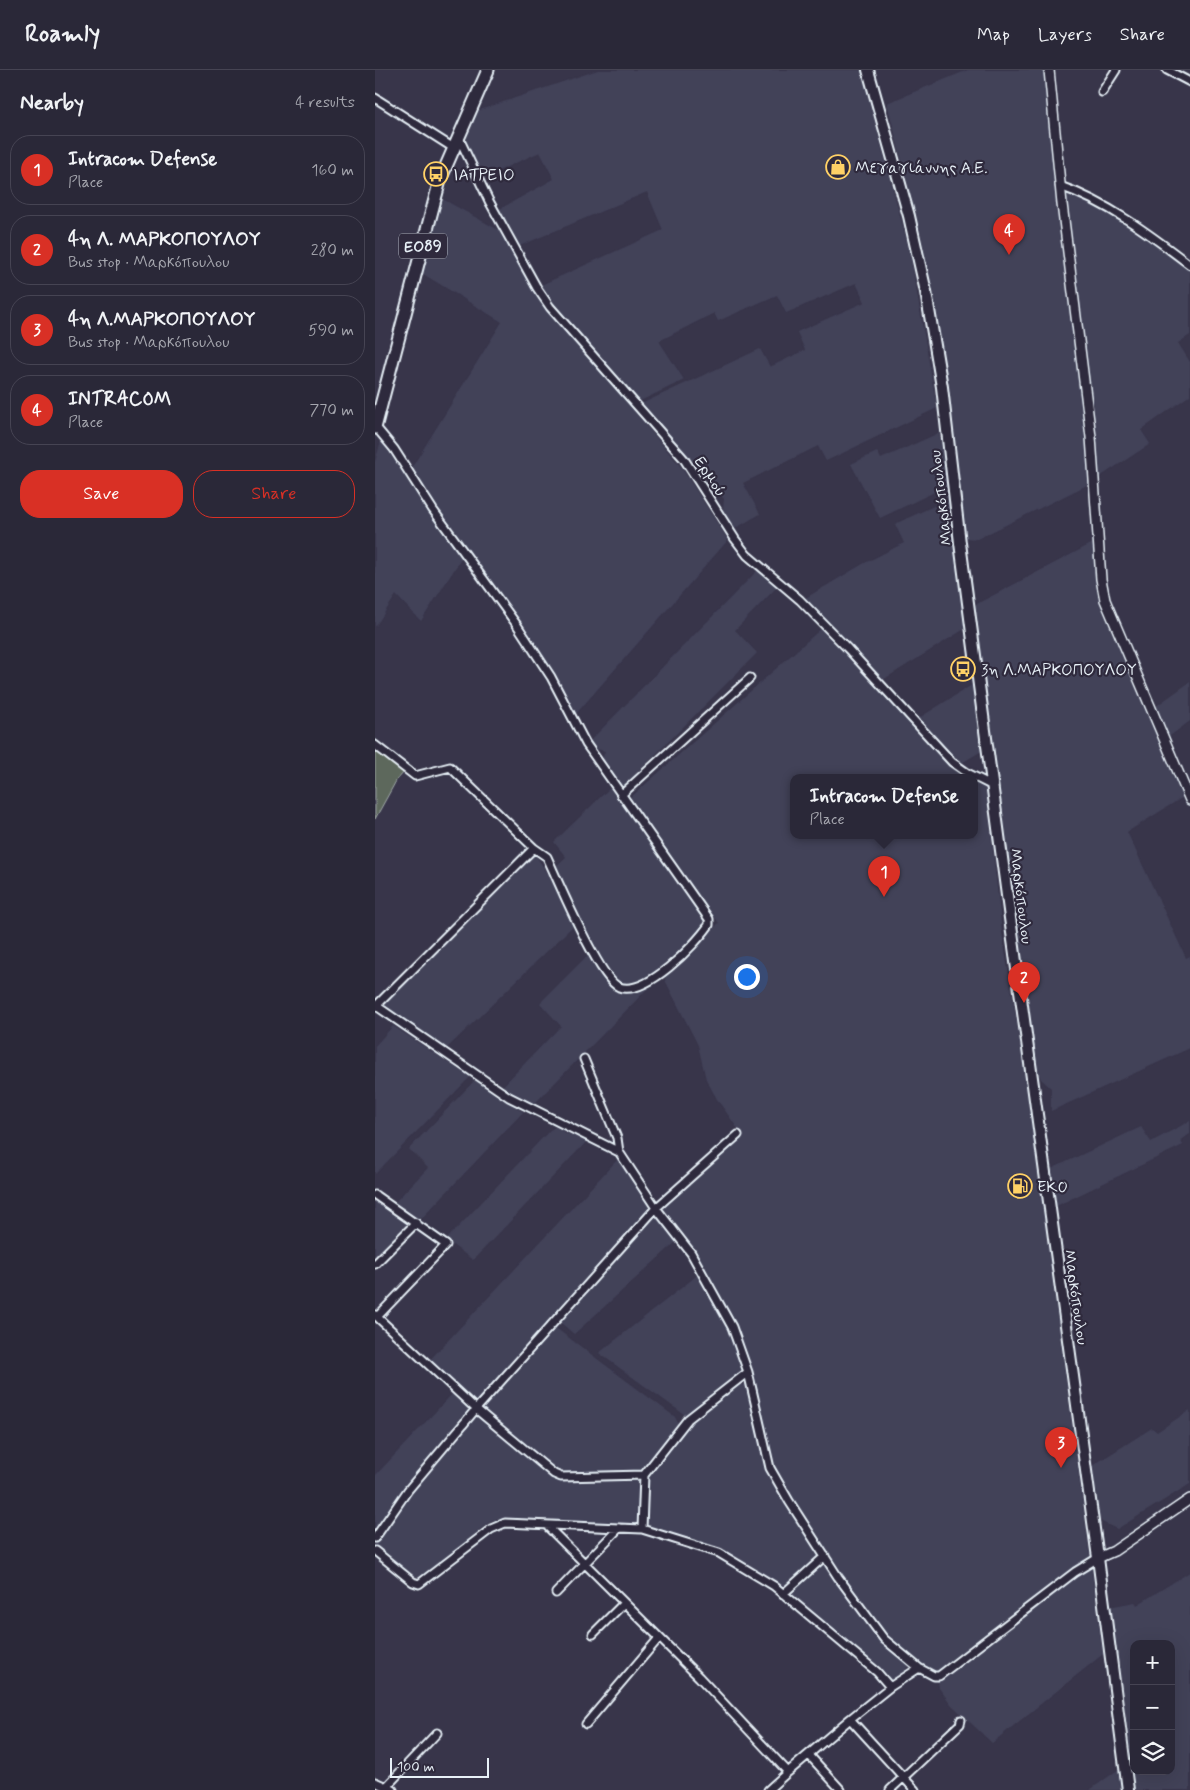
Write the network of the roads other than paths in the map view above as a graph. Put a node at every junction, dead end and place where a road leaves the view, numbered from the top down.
1 (488, 70) edge
2 (868, 70) edge
3 (1049, 70) edge
4 (1117, 70) edge
5 (1167, 70) edge
6 (1190, 82) edge
7 (1102, 92) dead end
8 (375, 98) edge
9 (458, 136) junction
10 (452, 147) junction
11 (1060, 186) junction
12 (1190, 265) edge
13 (375, 427) edge
14 (749, 678) dead end
15 (375, 745) edge
16 (969, 774) edge
17 (978, 778) edge
18 (993, 786) junction
19 (621, 796) junction
20 (1190, 800) edge
21 (533, 848) junction
22 (376, 1005) edge
23 (584, 1059) dead end
24 (738, 1135) dead end
25 (619, 1152) junction
26 (375, 1195) edge
27 (656, 1208) junction
28 (415, 1223) junction
29 (375, 1264) edge
30 (376, 1316) edge
31 (748, 1372) junction
32 (476, 1409) junction
33 (644, 1475) junction
34 (1190, 1499) edge
35 (547, 1526) junction
36 (619, 1528) junction
37 (642, 1530) junction
38 (375, 1538) edge
39 (375, 1551) edge
40 (825, 1556) junction
41 (1098, 1558) junction
42 (585, 1564) junction
43 (556, 1593) dead end
44 (783, 1594) junction
45 (624, 1603) junction
46 (593, 1634) dead end
47 (659, 1638) junction
48 (919, 1668) junction
49 (890, 1687) junction
50 (850, 1719) junction
51 (961, 1720) dead end
52 (586, 1724) dead end
53 (437, 1732) dead end
54 (809, 1755) junction
55 (789, 1772) junction
56 (903, 1777) junction
57 (375, 1782) edge
58 (390, 1789) edge
59 (768, 1790) edge
60 (841, 1790) edge
61 (890, 1790) edge
62 (915, 1790) edge
63 (1128, 1790) edge

1 - 9 main road, ΕΟ89
2 - 18 main road, Μαρκόπουλου
3 - 11 street
4 - 7 street
5 - 6 street
8 - 10 street
9 - 10 main road, ΕΟ89
9 - 16 street, Ερμού
10 - 13 main road, ΕΟ89
11 - 12 street
11 - 20 street
13 - 19 street
14 - 19 street
15 - 21 street
17 - 18 street, Ερμού
18 - 41 main road, Μαρκόπουλου
19 - 21 street
21 - 22 street
22 - 25 street
23 - 25 street
24 - 27 street
25 - 27 street
26 - 28 street
27 - 31 street
27 - 32 street
28 - 29 street
28 - 30 street
30 - 32 street
31 - 33 street
31 - 40 street
32 - 33 street
32 - 38 street
33 - 37 street
34 - 41 street
35 - 36 street
35 - 39 street
35 - 42 street
36 - 37 street
36 - 42 street
37 - 44 street
40 - 44 street
40 - 48 street
41 - 48 street
41 - 63 main road, Μαρκόπουλου
42 - 43 street
42 - 45 street
44 - 49 street
45 - 46 street
45 - 47 street
47 - 52 street
47 - 55 street
48 - 49 street
49 - 50 street
50 - 54 street
50 - 56 street
51 - 56 street
53 - 58 street
54 - 55 street
54 - 60 street
55 - 59 street
56 - 61 street
56 - 62 street
57 - 58 street

